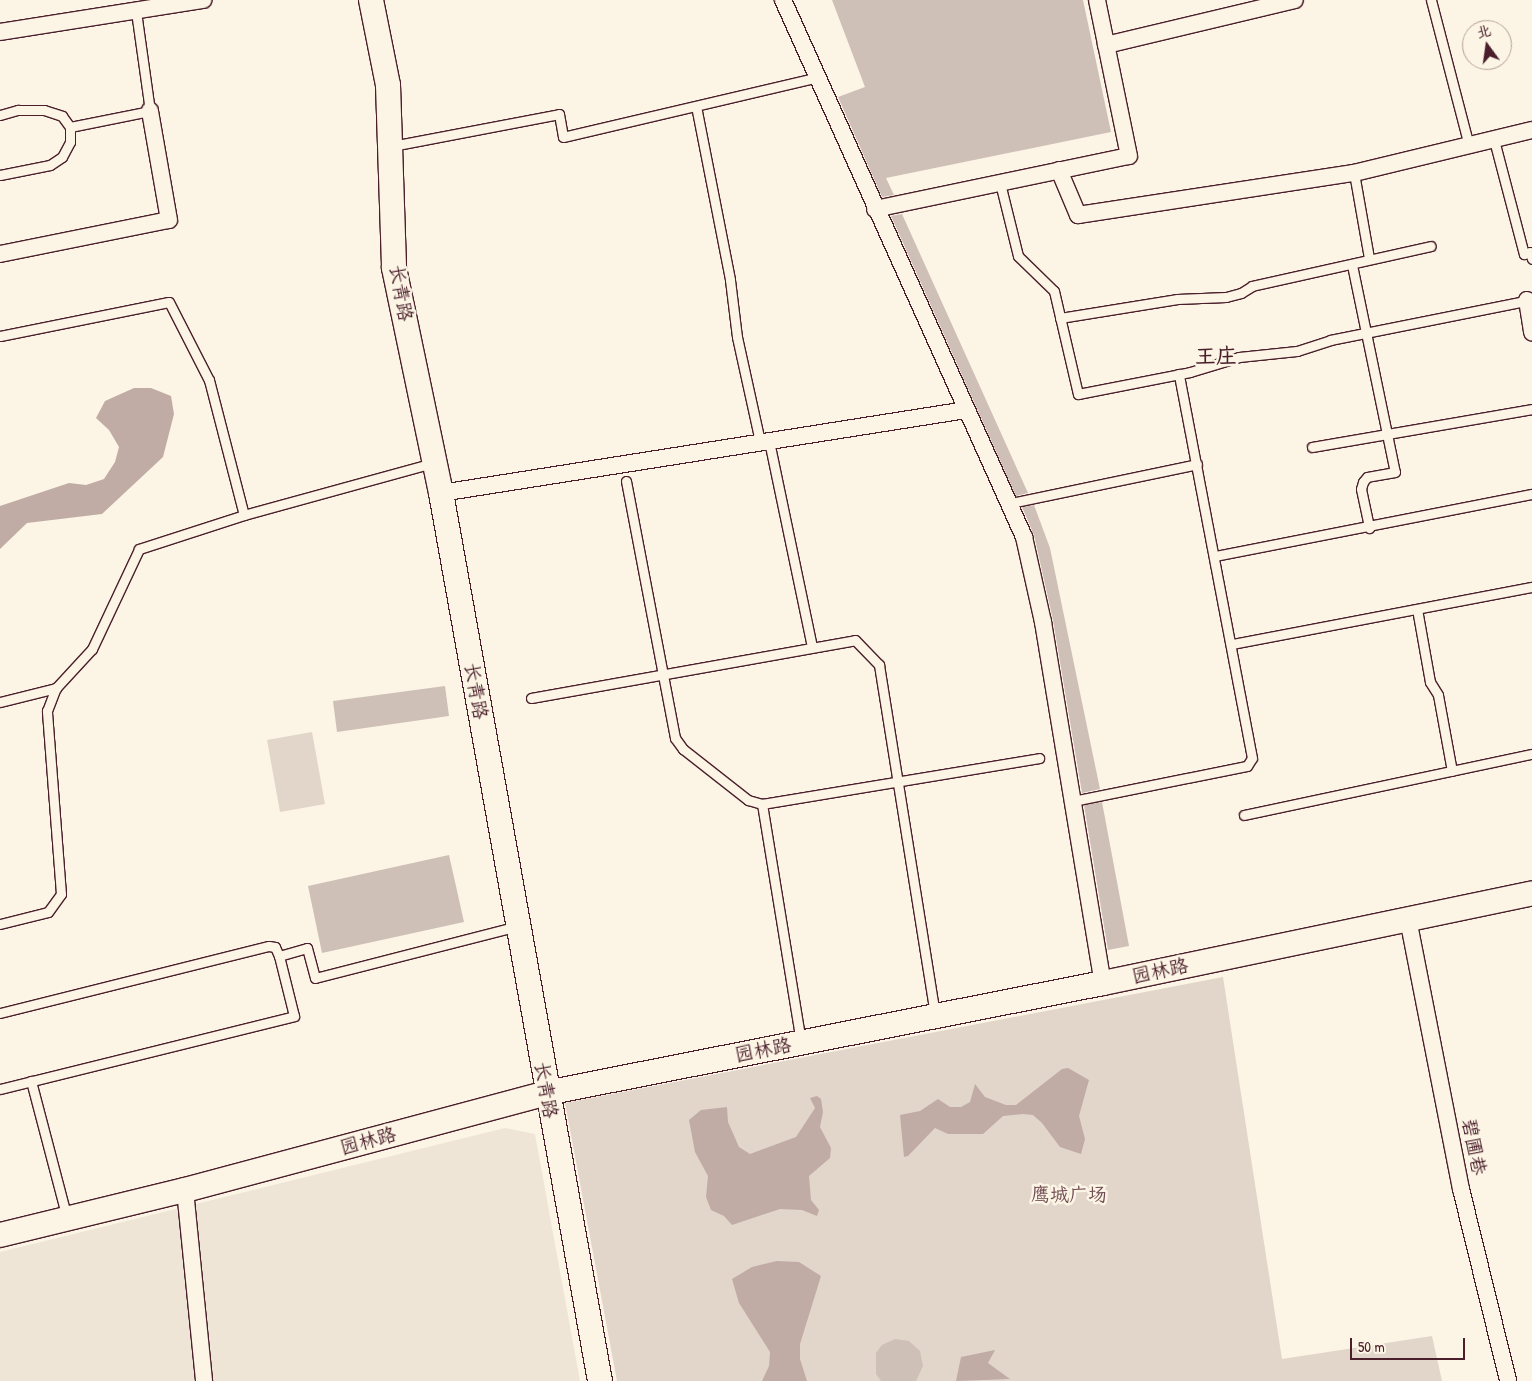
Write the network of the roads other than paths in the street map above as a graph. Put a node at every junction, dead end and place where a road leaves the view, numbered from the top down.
1 (203, 0) edge
2 (371, 0) edge
3 (783, 0) edge
4 (1097, 0) edge
5 (1295, 0) edge
6 (1431, 0) edge
7 (136, 11) junction
8 (0, 32) edge
9 (1106, 46) junction
10 (818, 77) junction
11 (696, 106) junction
12 (150, 111) junction
13 (0, 116) edge
14 (70, 127) junction
15 (1532, 130) edge
16 (1494, 140) junction
17 (390, 146) junction
18 (1469, 146) junction
19 (1059, 170) junction
20 (1354, 173) junction
21 (0, 175) edge
22 (1000, 183) junction
23 (875, 208) junction
24 (1431, 246) dead end
25 (0, 254) edge
26 (1370, 258) junction
27 (1532, 259) edge
28 (1352, 265) junction
29 (1530, 300) edge
30 (1060, 318) junction
31 (1531, 323) edge
32 (1368, 332) junction
33 (0, 336) edge
34 (1179, 374) junction
35 (1532, 409) edge
36 (966, 410) junction
37 (1387, 431) junction
38 (765, 441) junction
39 (1312, 447) dead end
40 (435, 462) junction
41 (1197, 464) junction
42 (626, 481) dead end
43 (440, 492) junction
44 (1532, 494) edge
45 (1011, 503) dead end
46 (244, 515) junction
47 (1369, 528) junction
48 (1215, 556) junction
49 (1532, 587) edge
50 (1417, 609) junction
51 (1232, 644) junction
52 (812, 647) junction
53 (664, 674) junction
54 (56, 688) junction
55 (530, 698) dead end
56 (0, 702) edge
57 (1532, 754) edge
58 (1039, 758) dead end
59 (1452, 771) junction
60 (897, 782) junction
61 (1073, 801) junction
62 (762, 804) junction
63 (1244, 815) dead end
64 (1532, 893) edge
65 (1408, 919) junction
66 (0, 924) edge
67 (517, 926) junction
68 (279, 956) junction
69 (1103, 983) junction
70 (0, 1013) edge
71 (935, 1016) junction
72 (802, 1042) junction
73 (31, 1081) junction
74 (0, 1088) edge
75 (546, 1093) junction
76 (185, 1190) junction
77 (67, 1219) junction
78 (0, 1235) edge
79 (204, 1381) edge
80 (600, 1381) edge
81 (1508, 1381) edge

1 - 7 street
2 - 17 street, 长青路
3 - 10 street
4 - 9 street
5 - 9 street
6 - 18 lane
7 - 8 street
7 - 12 lane
9 - 19 street
10 - 11 lane
10 - 23 street
11 - 17 lane
11 - 38 lane
12 - 14 lane
12 - 25 street
13 - 14 lane
14 - 21 lane
15 - 16 street
16 - 18 street
16 - 27 lane
17 - 40 street, 长青路
18 - 20 street
19 - 20 street
19 - 22 street
20 - 26 lane
22 - 23 street
22 - 30 lane
23 - 36 street
24 - 26 lane
26 - 28 lane
28 - 30 lane
28 - 32 lane
29 - 31 street
29 - 32 lane
30 - 34 lane
32 - 34 lane
32 - 37 lane
33 - 46 lane
34 - 41 lane
35 - 37 lane
36 - 38 street
36 - 61 street
37 - 39 lane
37 - 47 lane
38 - 43 street
38 - 52 lane
40 - 43 street, 长青路
40 - 46 lane
41 - 45 lane
41 - 48 lane
42 - 53 lane
43 - 67 street, 长青路
44 - 47 lane
46 - 54 lane
47 - 48 lane
48 - 51 lane
49 - 50 lane
50 - 51 lane
50 - 59 lane
51 - 61 lane
52 - 53 lane
52 - 60 lane
53 - 55 lane
53 - 62 lane
54 - 56 lane
54 - 66 lane
57 - 59 lane
58 - 60 lane
59 - 63 lane
60 - 62 lane
60 - 71 lane
61 - 69 street
62 - 72 lane
64 - 65 street, 园林路
65 - 69 street, 园林路
65 - 81 street, 碧圃巷
67 - 68 lane
67 - 75 street, 长青路
68 - 70 lane
68 - 73 lane
69 - 71 street, 园林路
71 - 72 street, 园林路
72 - 75 street, 园林路
73 - 74 lane
73 - 77 lane
75 - 76 street, 园林路
75 - 80 street, 长青路
76 - 77 street, 园林路
76 - 79 street
77 - 78 street, 园林路

